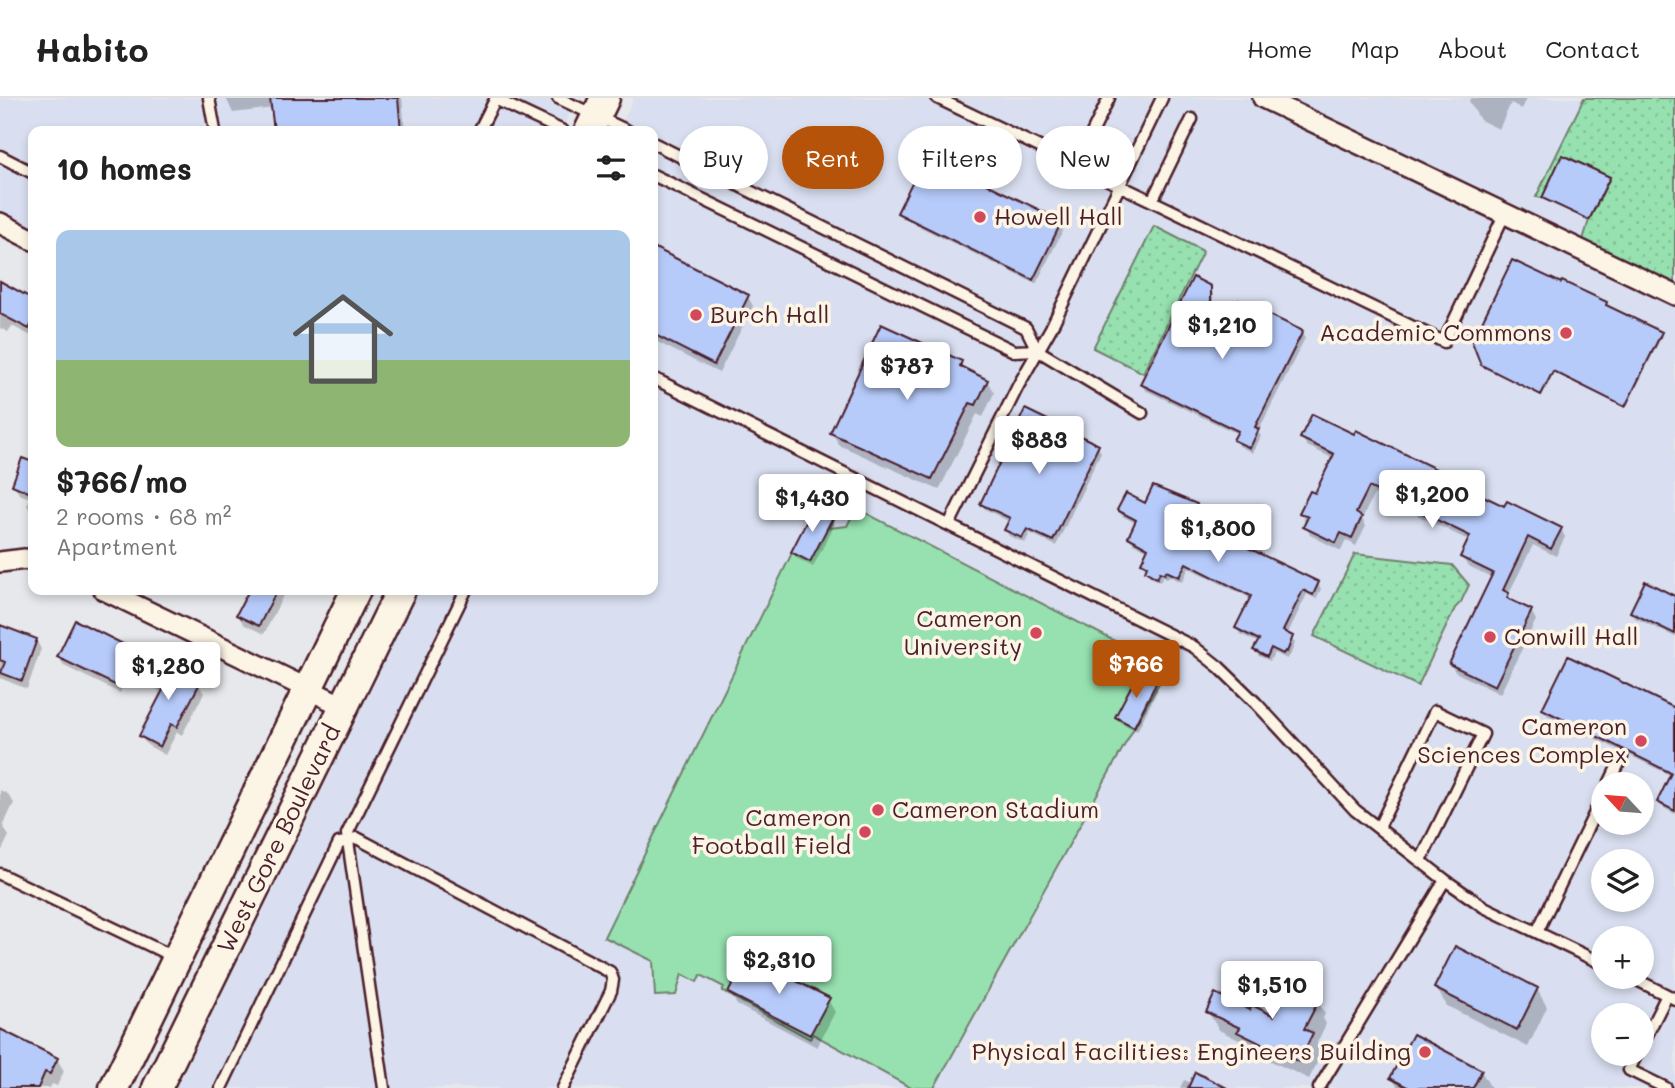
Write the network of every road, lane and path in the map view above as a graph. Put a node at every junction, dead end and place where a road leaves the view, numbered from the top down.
1 (210, 98) edge
2 (496, 98) edge
3 (558, 98) edge
4 (937, 98) edge
5 (1109, 98) edge
6 (1162, 98) edge
7 (1263, 98) edge
8 (597, 115) edge
9 (1192, 119) dead end
10 (214, 126) edge
11 (485, 126) edge
12 (553, 126) edge
13 (618, 126) edge
14 (1095, 126) edge
15 (1036, 145) edge
16 (658, 146) edge
17 (1135, 154) edge
18 (0, 156) edge
19 (28, 170) edge
20 (658, 177) edge
21 (1118, 189) edge
22 (1128, 189) edge
23 (1152, 201) junction
24 (1505, 214) junction
25 (0, 223) edge
26 (28, 237) edge
27 (1675, 295) edge
28 (1037, 350) junction
29 (658, 380) edge
30 (1142, 413) dead end
31 (949, 525) junction
32 (28, 560) edge
33 (0, 562) edge
34 (114, 595) edge
35 (354, 595) edge
36 (398, 595) edge
37 (464, 595) edge
38 (308, 689) junction
39 (343, 706) junction
40 (1622, 757) dead end
41 (1615, 772) edge
42 (1591, 821) edge
43 (1379, 827) junction
44 (347, 841) junction
45 (1421, 860) junction
46 (0, 874) edge
47 (1445, 880) junction
48 (1537, 932) junction
49 (176, 958) junction
50 (1591, 958) edge
51 (1654, 988) edge
52 (1671, 997) edge
53 (1654, 1025) edge
54 (1631, 1066) edge
55 (114, 1088) edge
56 (157, 1088) edge
57 (222, 1088) edge
58 (384, 1088) edge
59 (563, 1088) edge
60 (1319, 1088) edge
61 (1666, 1088) edge

1 - 10 lane
2 - 11 lane
2 - 12 lane
3 - 8 lane
4 - 15 lane
5 - 14 lane
6 - 17 lane
7 - 24 street
8 - 13 lane
9 - 23 lane
16 - 28 lane
18 - 19 lane
20 - 28 lane
21 - 28 lane
22 - 23 lane
23 - 24 lane
24 - 27 street
25 - 26 street
28 - 30 lane
28 - 31 lane
29 - 31 lane
31 - 43 lane
32 - 33 street
34 - 38 street
35 - 38 main road, West Gore Boulevard
36 - 39 main road, West Gore Boulevard
37 - 44 lane
38 - 39 street
38 - 49 main road, West Gore Boulevard
39 - 56 main road, West Gore Boulevard
40 - 41 lane
42 - 48 lane
43 - 45 lane
43 - 45 lane
44 - 57 lane
44 - 58 lane
44 - 59 lane
45 - 47 lane
46 - 49 lane
47 - 48 lane
47 - 60 lane
48 - 50 lane
49 - 55 main road, West Gore Boulevard
51 - 52 lane
52 - 53 lane
54 - 61 lane

